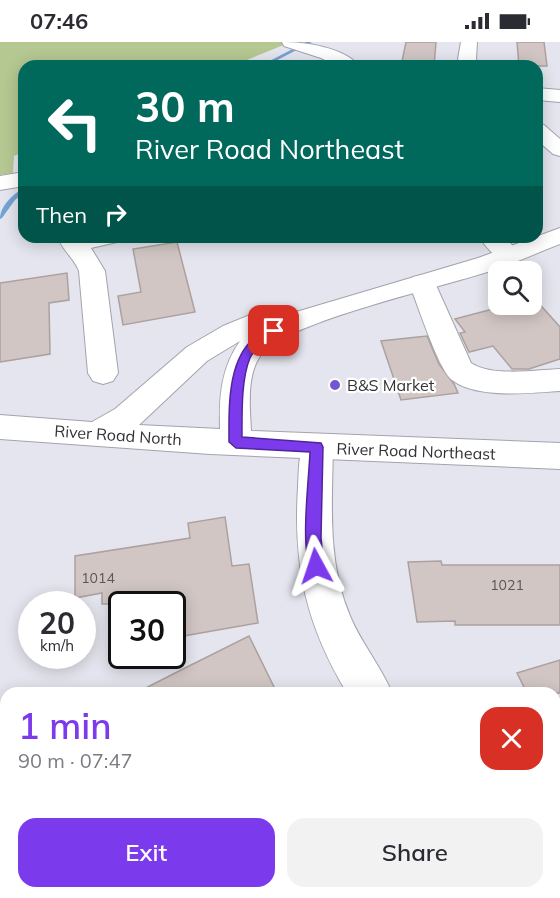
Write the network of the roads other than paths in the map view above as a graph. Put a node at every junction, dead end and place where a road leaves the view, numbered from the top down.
1 (290, 42) edge
2 (469, 42) edge
3 (349, 60) edge
4 (467, 60) edge
5 (543, 95) edge
6 (560, 96) edge
7 (543, 134) edge
8 (560, 150) edge
9 (18, 180) edge
10 (0, 183) edge
11 (560, 235) edge
12 (543, 238) edge
13 (74, 243) edge
14 (516, 243) edge
15 (500, 246) edge
16 (422, 283) junction
17 (301, 319) junction
18 (103, 373) dead end
19 (560, 380) edge
20 (0, 427) edge
21 (95, 435) junction
22 (236, 442) junction
23 (317, 447) junction
24 (560, 456) edge
25 (367, 687) edge

1 - 3 main road
2 - 4 main road
5 - 6 main road
7 - 8 main road
9 - 10 main road
11 - 12 main road
13 - 18 main road
14 - 15 main road
15 - 16 main road
16 - 17 main road
16 - 19 main road
17 - 21 main road
17 - 22 main road
20 - 21 main road, River Road North
21 - 22 main road, River Road North
22 - 23 main road, River Road Northeast
23 - 24 main road, River Road Northeast
23 - 25 main road

